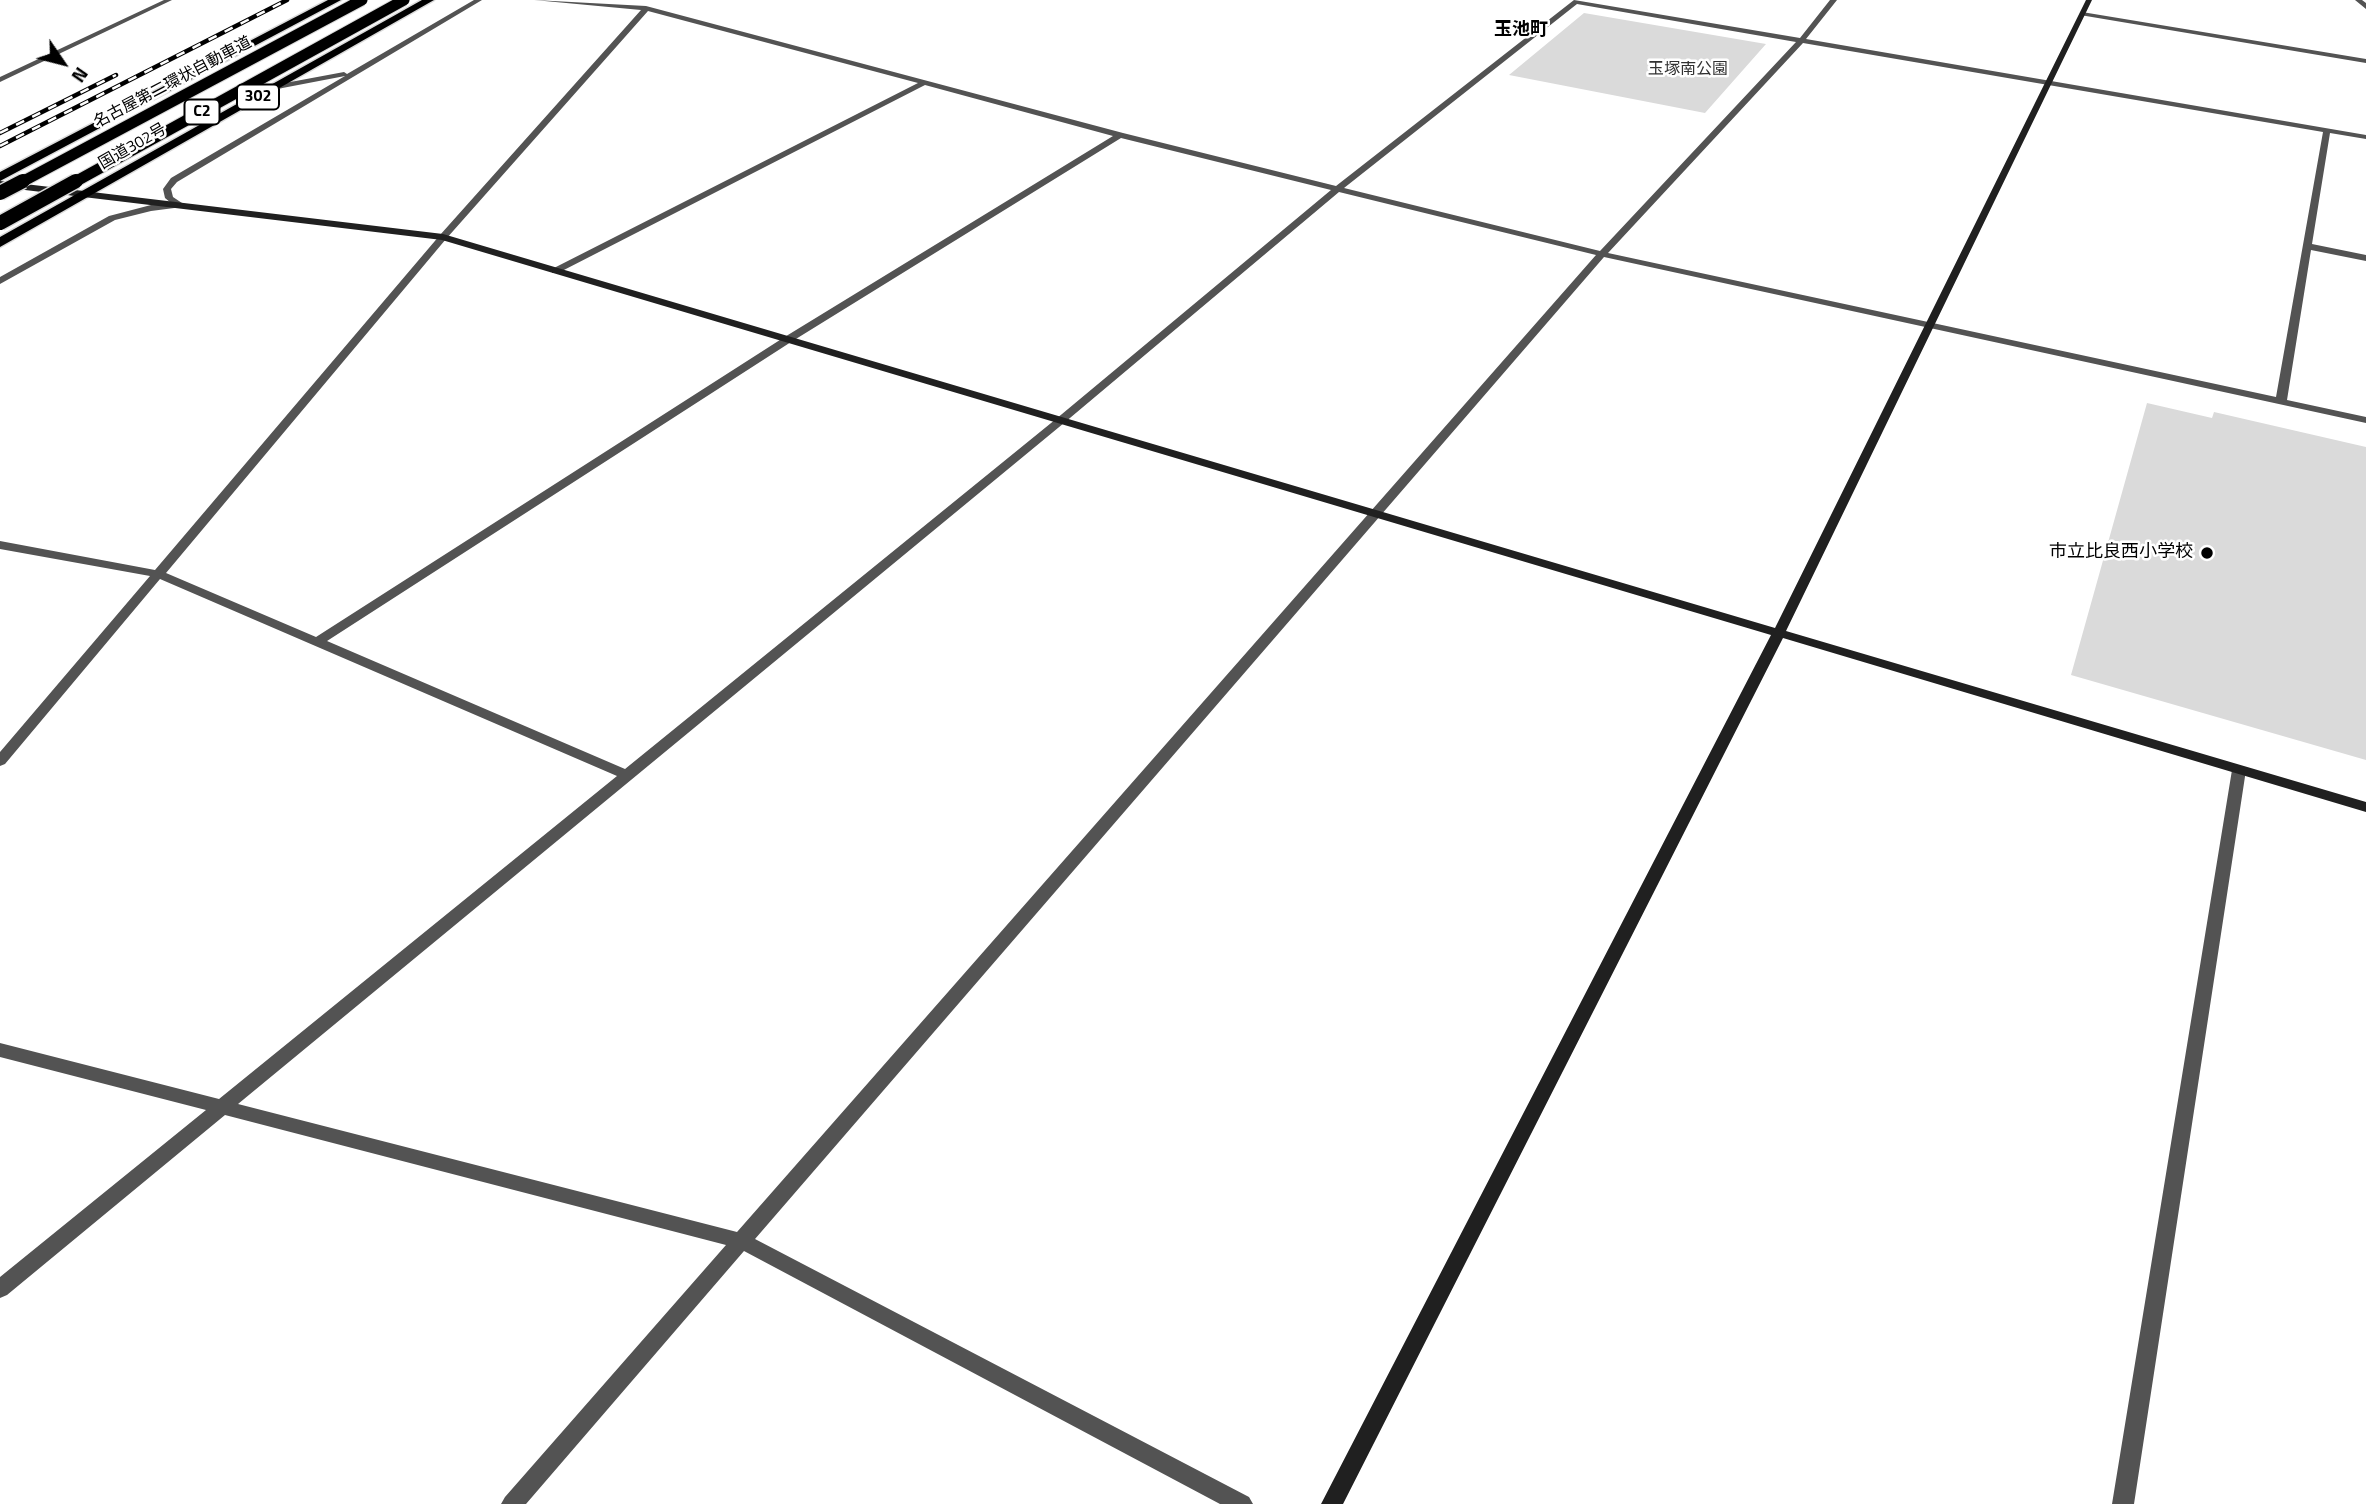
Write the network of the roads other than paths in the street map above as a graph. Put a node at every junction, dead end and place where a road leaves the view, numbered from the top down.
1 (169, 0) edge
2 (336, 0) edge
3 (362, 0) edge
4 (404, 0) edge
5 (429, 0) edge
6 (479, 0) edge
7 (537, 0) edge
8 (1834, 0) edge
9 (2089, 0) edge
10 (2358, 0) edge
11 (1577, 1) edge
12 (2366, 7) edge
13 (646, 8) junction
14 (2082, 14) junction
15 (1801, 41) junction
16 (2366, 61) edge
17 (362, 68) junction
18 (0, 80) edge
19 (924, 82) junction
20 (2048, 83) junction
21 (272, 88) junction
22 (2327, 130) junction
23 (1120, 135) junction
24 (2366, 136) edge
25 (0, 177) edge
26 (0, 184) edge
27 (1336, 190) junction
28 (0, 193) edge
29 (87, 194) junction
30 (179, 205) junction
31 (0, 223) edge
32 (443, 237) junction
33 (0, 243) edge
34 (2307, 246) junction
35 (1602, 254) junction
36 (2366, 258) edge
37 (555, 271) junction
38 (0, 281) edge
39 (1930, 324) junction
40 (787, 340) junction
41 (2281, 401) junction
42 (2366, 420) edge
43 (1060, 421) junction
44 (1376, 516) junction
45 (0, 545) edge
46 (158, 574) junction
47 (1778, 635) junction
48 (317, 642) junction
49 (0, 761) edge
50 (2239, 770) junction
51 (627, 775) junction
52 (2366, 807) edge
53 (0, 1050) edge
54 (222, 1106) junction
55 (742, 1241) junction
56 (0, 1289) edge
57 (512, 1504) edge
58 (1242, 1504) edge
59 (1332, 1504) edge
60 (2123, 1504) edge

1 - 18 street
2 - 25 highway, 国道302号
3 - 28 highway, 名古屋第二環状自動車道 / C2, bridge
4 - 31 highway, C2, bridge
5 - 21 highway, 国道302号 / 302
6 - 17 street
7 - 13 street
8 - 15 street
9 - 14 street
10 - 12 street
11 - 15 street
11 - 27 street
13 - 19 street
13 - 32 street
14 - 16 street
14 - 20 street
15 - 20 street
15 - 35 street
17 - 21 street
17 - 30 street
19 - 23 street
19 - 37 street
20 - 22 street
20 - 39 street
21 - 29 highway, 国道302号 / 302
22 - 24 street
22 - 34 street
23 - 27 street
23 - 40 street
26 - 29 street
27 - 35 street
27 - 43 street
29 - 30 street
29 - 33 highway, 国道302号 / 302
30 - 32 street
30 - 38 street
32 - 37 street
32 - 46 street
34 - 36 street
34 - 41 street
35 - 39 street
35 - 44 street
37 - 40 street
39 - 41 street
39 - 47 street
40 - 43 street
40 - 48 street
41 - 42 street
43 - 44 street
43 - 51 street
44 - 47 street
44 - 55 street
45 - 46 street
46 - 48 street
46 - 49 street
47 - 50 street
47 - 59 street
48 - 51 street
50 - 52 street
50 - 60 street
51 - 54 street
53 - 54 street
54 - 55 street
54 - 56 street
55 - 57 street
55 - 58 street

